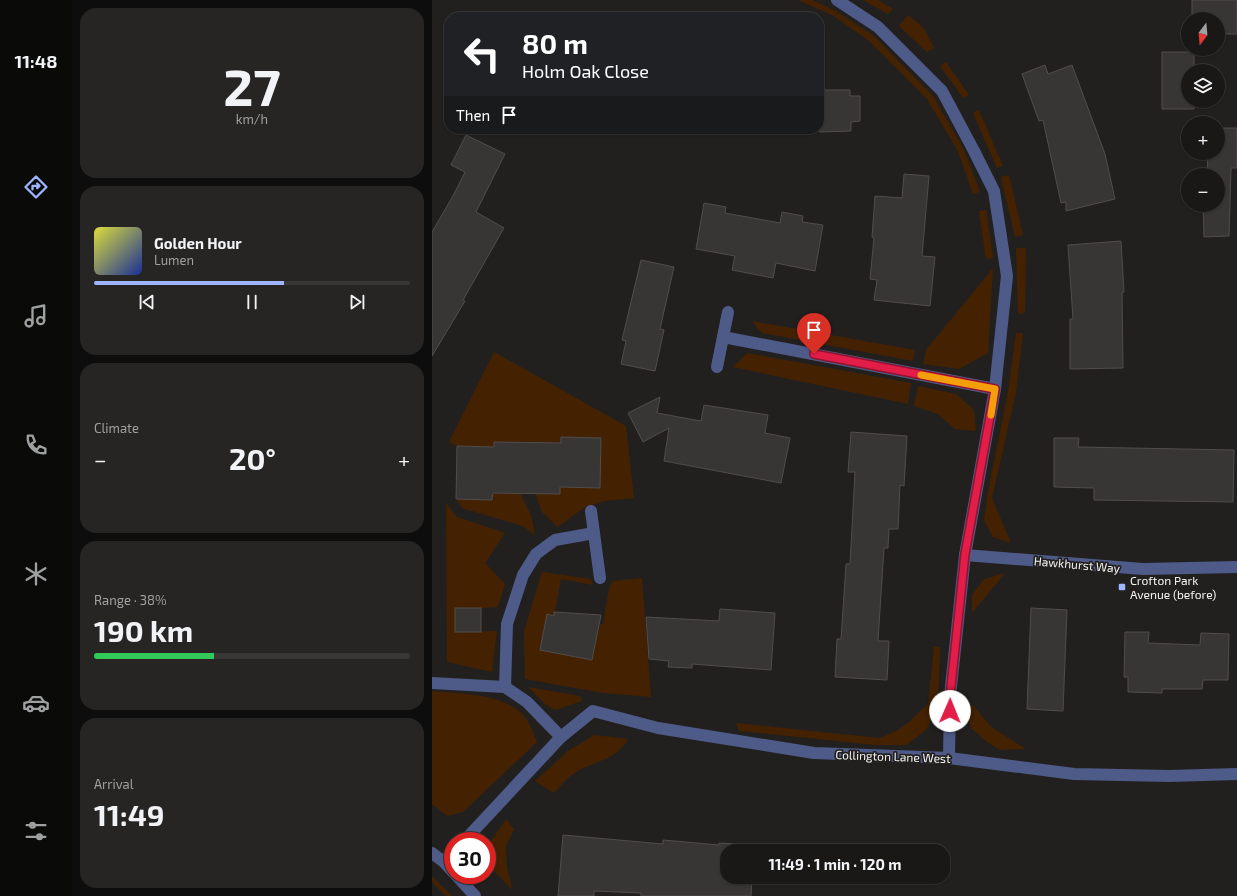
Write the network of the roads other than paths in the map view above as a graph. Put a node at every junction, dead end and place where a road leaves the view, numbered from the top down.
1 (837, 0) edge
2 (728, 312) dead end
3 (723, 337) junction
4 (717, 367) dead end
5 (995, 389) junction
6 (591, 511) dead end
7 (594, 532) junction
8 (965, 554) junction
9 (1237, 567) edge
10 (600, 578) dead end
11 (432, 683) edge
12 (505, 687) junction
13 (561, 737) junction
14 (950, 758) junction
15 (1237, 774) edge
16 (472, 832) edge
17 (432, 853) edge
18 (444, 862) edge
19 (464, 884) edge
20 (475, 896) edge

1 - 5 street
2 - 3 street
3 - 4 street
3 - 5 street
5 - 8 street
6 - 7 street
7 - 10 street
7 - 12 street
8 - 9 street, Hawkhurst Way
8 - 14 street
11 - 12 street
12 - 13 street
13 - 14 street, Collington Lane West
13 - 16 street, Collington Lane West
14 - 15 street, Collington Lane West
17 - 18 street
19 - 20 street

